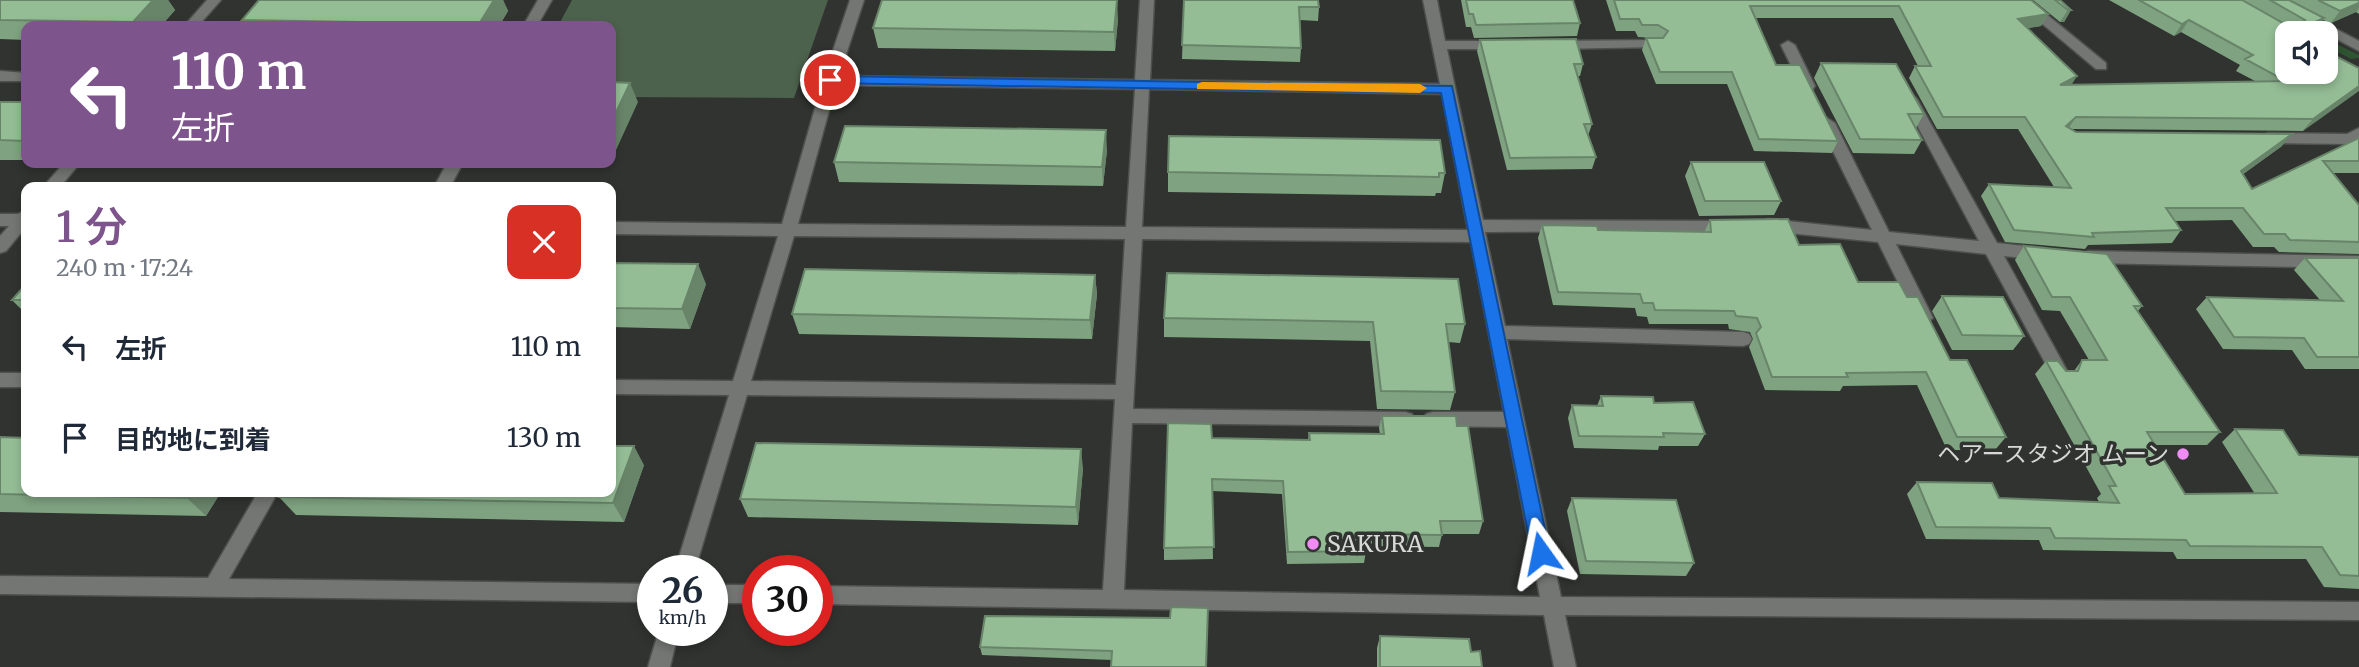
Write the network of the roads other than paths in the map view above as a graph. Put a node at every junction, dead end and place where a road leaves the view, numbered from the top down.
1 (214, 0) edge
2 (545, 0) edge
3 (857, 0) edge
4 (1147, 0) edge
5 (1430, 0) edge
6 (2021, 0) edge
7 (2270, 0) edge
8 (195, 21) edge
9 (533, 21) edge
10 (1654, 44) edge
11 (1438, 45) junction
12 (1788, 45) dead end
13 (2359, 47) edge
14 (2101, 66) dead end
15 (0, 76) edge
16 (21, 76) edge
17 (830, 80) junction
18 (1143, 86) junction
19 (1447, 89) junction
20 (1905, 90) edge
21 (2359, 133) edge
22 (2256, 138) edge
23 (68, 168) edge
24 (55, 182) edge
25 (21, 219) edge
26 (0, 220) edge
27 (21, 223) edge
28 (616, 228) edge
29 (788, 230) junction
30 (1475, 231) junction
31 (1136, 232) junction
32 (1882, 236) junction
33 (0, 247) edge
34 (1990, 250) junction
35 (2359, 261) edge
36 (1496, 331) junction
37 (1931, 331) edge
38 (1743, 339) dead end
39 (2061, 376) edge
40 (0, 380) edge
41 (21, 380) edge
42 (616, 387) edge
43 (740, 388) junction
44 (1126, 392) junction
45 (1125, 416) junction
46 (1513, 420) junction
47 (265, 497) edge
48 (690, 555) edge
49 (1, 587) edge
50 (213, 588) junction
51 (637, 593) edge
52 (833, 595) edge
53 (1113, 597) junction
54 (1552, 606) junction
55 (2359, 611) edge
56 (665, 646) edge
57 (659, 667) edge
58 (1565, 667) edge

1 - 8 street
2 - 9 street
3 - 17 street
4 - 18 street
5 - 11 street
6 - 14 street
7 - 13 street
10 - 11 street
11 - 19 street
12 - 32 street
15 - 16 street
17 - 18 street
17 - 29 street
18 - 19 street
18 - 31 street
19 - 30 street
20 - 34 street
21 - 22 street
23 - 24 street
25 - 26 street
27 - 33 street
28 - 29 street
29 - 31 street
29 - 43 street
30 - 31 street
30 - 32 street
30 - 36 street
31 - 44 street
32 - 34 street
32 - 37 street
34 - 35 street
34 - 39 street
36 - 38 street
36 - 46 street
40 - 41 street
42 - 43 street
43 - 44 street
43 - 48 street
44 - 45 street
45 - 46 street
45 - 53 street
46 - 54 street
47 - 50 street
49 - 50 street
50 - 51 street
52 - 53 street
53 - 54 street
54 - 55 street
54 - 58 street
56 - 57 street

